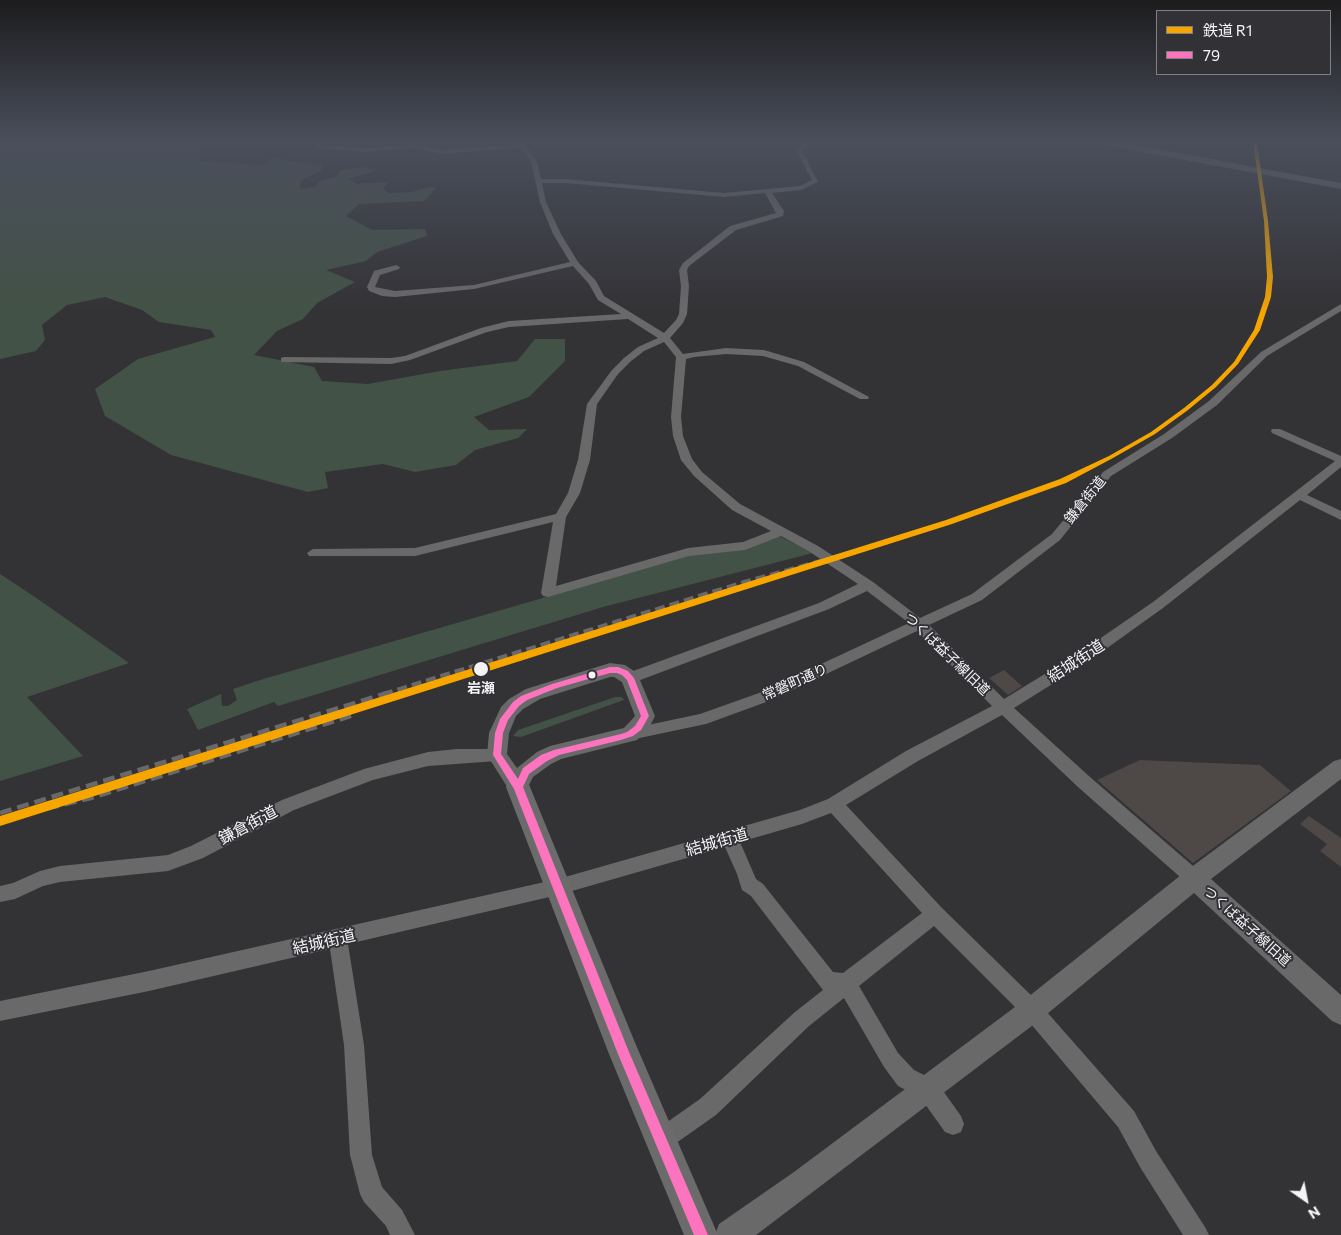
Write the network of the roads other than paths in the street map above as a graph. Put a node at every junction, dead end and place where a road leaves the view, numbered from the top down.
1 (543, 200) edge
2 (773, 200) edge
3 (575, 263) junction
4 (396, 267) dead end
5 (1341, 308) edge
6 (631, 316) junction
7 (665, 338) junction
8 (682, 357) junction
9 (284, 360) dead end
10 (864, 396) dead end
11 (1276, 431) dead end
12 (1341, 461) edge
13 (1298, 495) junction
14 (1341, 516) edge
15 (560, 517) junction
16 (780, 532) junction
17 (313, 553) dead end
18 (868, 585) junction
19 (920, 624) junction
20 (872, 648) joint
21 (630, 678) junction
22 (1003, 707) junction
23 (653, 722) junction
24 (497, 755) junction
25 (1341, 767) edge
26 (518, 788) junction
27 (834, 804) junction
28 (730, 839) junction
29 (1194, 878) junction
30 (558, 887) junction
31 (0, 894) edge
32 (935, 914) junction
33 (338, 939) junction
34 (846, 983) junction
35 (1032, 1010) junction
36 (0, 1011) edge
37 (1341, 1012) edge
38 (928, 1089) junction
39 (953, 1124) dead end
40 (660, 1140) junction
41 (403, 1235) edge
42 (701, 1235) edge
43 (730, 1235) edge
44 (1197, 1235) edge

1 - 3 street
2 - 7 street
3 - 4 street
3 - 6 street
5 - 19 street, 鎌倉街道
6 - 7 street
6 - 9 street
7 - 8 street
7 - 15 street
8 - 10 street
8 - 16 street, つくば益子線旧道
11 - 12 street
12 - 13 street, 結城街道
13 - 14 street
13 - 22 street, 結城街道
15 - 16 street
15 - 17 street
16 - 18 street, つくば益子線旧道
18 - 19 street, つくば益子線旧道
18 - 21 street
19 - 20 street, 鎌倉街道
19 - 22 street, つくば益子線旧道
20 - 23 street, 常磐町通り
21 - 23 street
21 - 24 street
22 - 27 street, 結城街道
22 - 29 street, つくば益子線旧道
23 - 26 street
24 - 26 street
24 - 31 street, 鎌倉街道
25 - 29 street
26 - 30 main road
27 - 28 street, 結城街道
27 - 32 street
28 - 30 street, 結城街道
28 - 34 street
29 - 35 street
29 - 37 street, つくば益子線旧道
30 - 33 street, 結城街道
30 - 40 main road
32 - 34 street
32 - 35 street
33 - 36 street, 結城街道
33 - 41 street
34 - 38 street
34 - 40 street
35 - 38 street
35 - 44 street
38 - 39 street
38 - 43 street
40 - 42 main road

